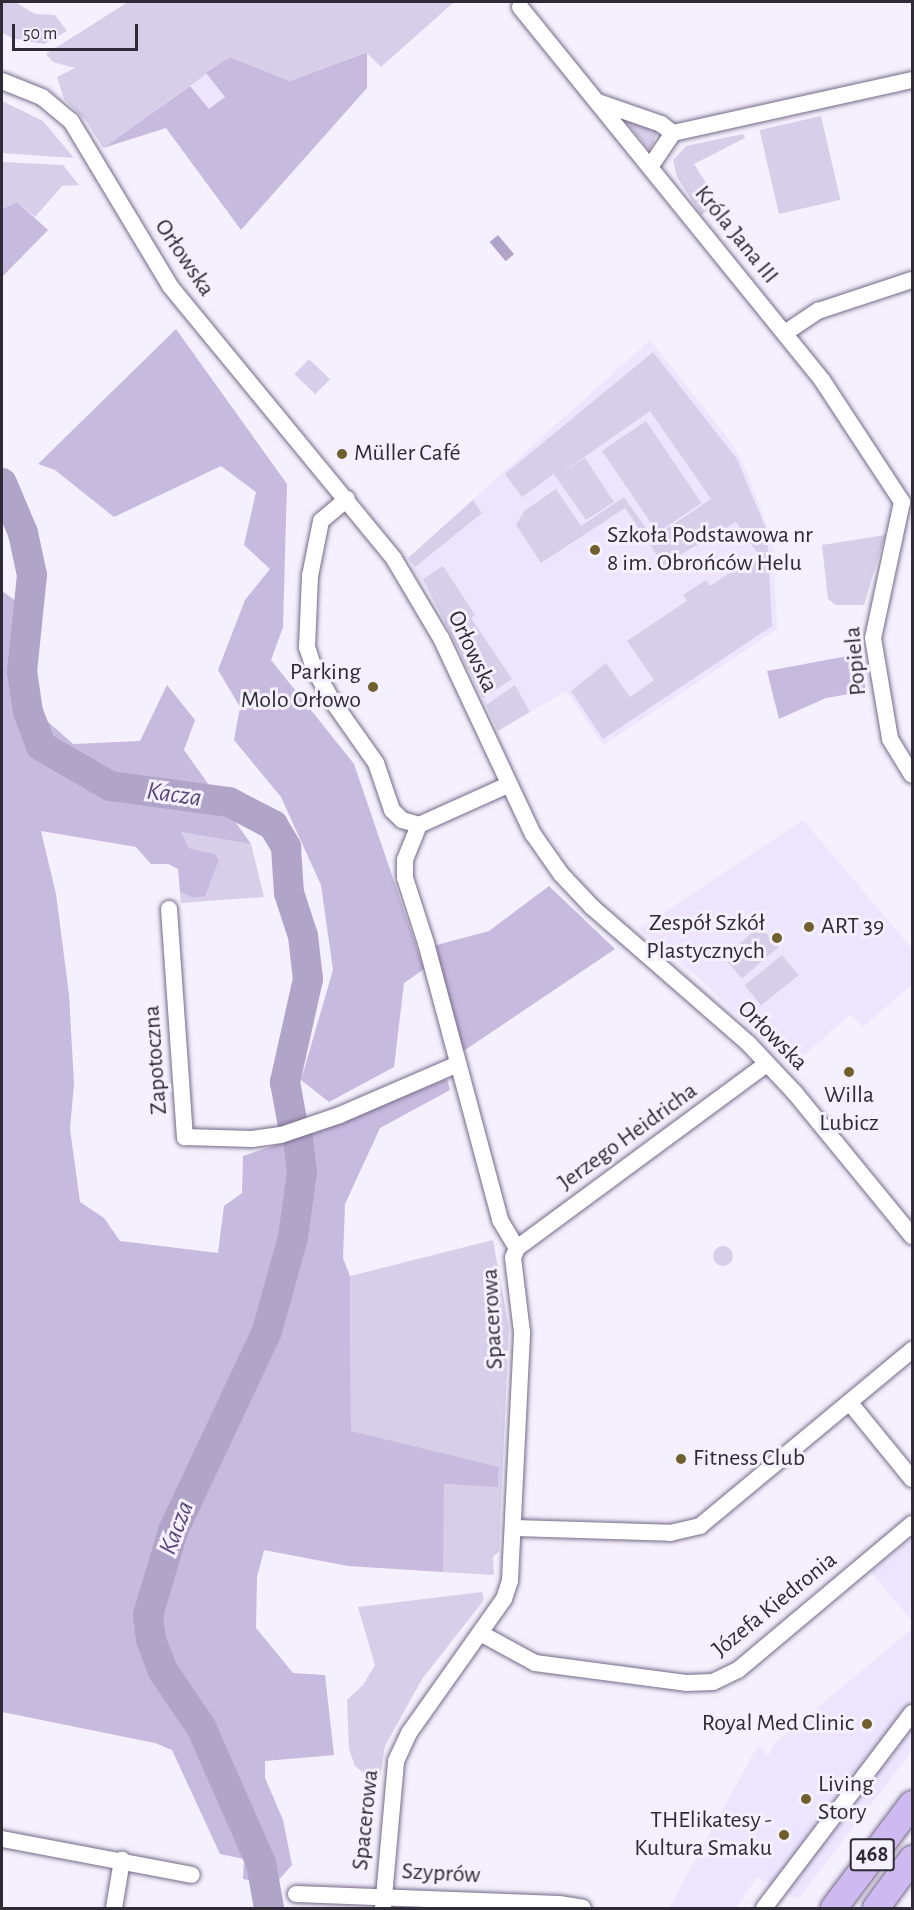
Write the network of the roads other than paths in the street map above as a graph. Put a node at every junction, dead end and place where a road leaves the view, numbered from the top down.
1 (520, 8) dead end
2 (2, 81) edge
3 (912, 81) edge
4 (598, 102) junction
5 (673, 134) junction
6 (650, 167) junction
7 (912, 280) edge
8 (785, 333) junction
9 (347, 499) junction
10 (907, 500) edge
11 (907, 757) edge
12 (912, 775) edge
13 (508, 785) junction
14 (419, 825) junction
15 (169, 909) dead end
16 (458, 1064) junction
17 (768, 1064) junction
18 (912, 1236) edge
19 (517, 1248) junction
20 (912, 1350) edge
21 (850, 1402) junction
22 (912, 1479) edge
23 (912, 1524) edge
24 (515, 1528) junction
25 (482, 1634) junction
26 (912, 1713) edge
27 (912, 1804) edge
28 (2, 1839) edge
29 (912, 1859) edge
30 (122, 1860) junction
31 (192, 1875) dead end
32 (296, 1894) dead end
33 (383, 1902) edge
34 (114, 1908) edge
35 (583, 1908) edge
36 (764, 1908) edge
37 (834, 1908) edge
38 (876, 1908) edge

1 - 4 street, Króla Jana III
2 - 9 street, Orłowska
3 - 5 street
4 - 5 street
4 - 6 street, Króla Jana III
5 - 6 street
6 - 8 street, Króla Jana III
7 - 8 street
8 - 10 street, Króla Jana III
9 - 13 street, Orłowska
9 - 14 street
10 - 11 street, Popiela
11 - 12 street, Popiela
13 - 14 street
13 - 17 street, Orłowska
14 - 16 street, Spacerowa
15 - 16 street, Zapotoczna
16 - 19 street, Spacerowa
17 - 18 street, Orłowska
17 - 19 street, Jerzego Heidricha
19 - 24 street, Spacerowa
20 - 21 street
21 - 22 street
21 - 24 street
23 - 25 street, Józefa Kiedronia
24 - 25 street, Spacerowa
25 - 33 street, Spacerowa
26 - 36 street
27 - 37 main road, 468
28 - 30 street
29 - 38 main road, 468
30 - 31 street
30 - 34 street
32 - 33 street, Szyprów
33 - 35 street, Szyprów

